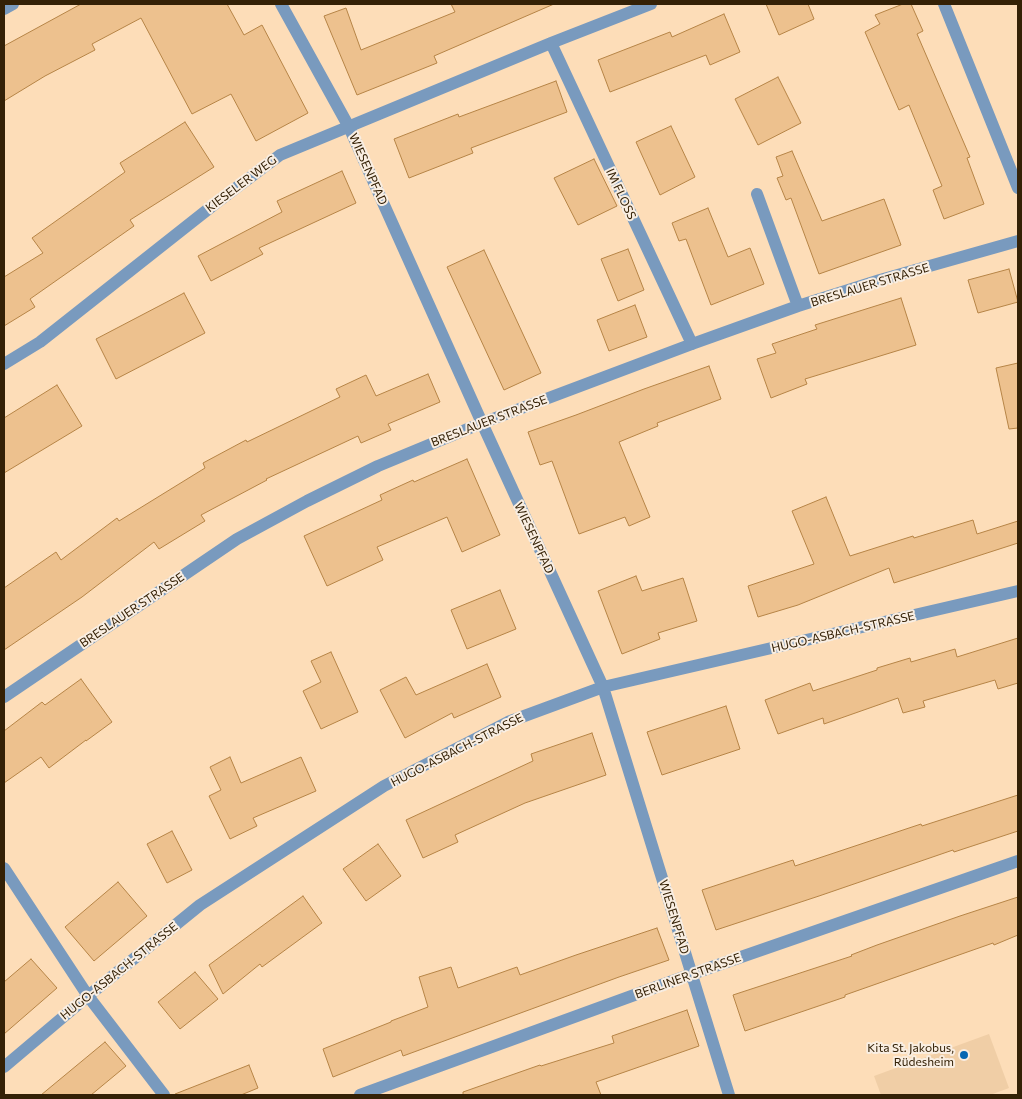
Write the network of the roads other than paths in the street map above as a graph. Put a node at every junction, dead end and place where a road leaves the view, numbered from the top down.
1 (13, 4) edge
2 (281, 4) edge
3 (651, 4) edge
4 (944, 4) edge
5 (4, 9) edge
6 (551, 43) junction
7 (349, 127) junction
8 (1018, 188) edge
9 (757, 194) dead end
10 (1018, 241) edge
11 (798, 306) junction
12 (692, 344) junction
13 (4, 364) edge
14 (482, 423) junction
15 (1018, 591) edge
16 (603, 687) junction
17 (4, 697) edge
18 (1018, 861) edge
19 (4, 868) edge
20 (692, 974) junction
21 (88, 996) junction
22 (4, 1067) edge
23 (164, 1095) edge
24 (360, 1095) edge
25 (729, 1095) edge

1 - 5 street
2 - 7 street, WIESENPFAD
3 - 6 street, KIESELER WEG
4 - 8 street
6 - 7 street, KIESELER WEG
6 - 12 street, IM FLOSS
7 - 13 street, KIESELER WEG
7 - 14 street, WIESENPFAD
9 - 11 street
10 - 11 street, BRESLAUER STRASSE
11 - 12 street, BRESLAUER STRASSE
12 - 14 street, BRESLAUER STRASSE
14 - 16 street, WIESENPFAD
14 - 17 street, BRESLAUER STRASSE
15 - 16 street, HUGO-ASBACH-STRASSE
16 - 20 street, WIESENPFAD
16 - 21 street, HUGO-ASBACH-STRASSE
18 - 20 street, BERLINER STRASSE
19 - 21 street
20 - 24 street, BERLINER STRASSE
20 - 25 street, WIESENPFAD
21 - 22 street, HUGO-ASBACH-STRASSE
21 - 23 street

